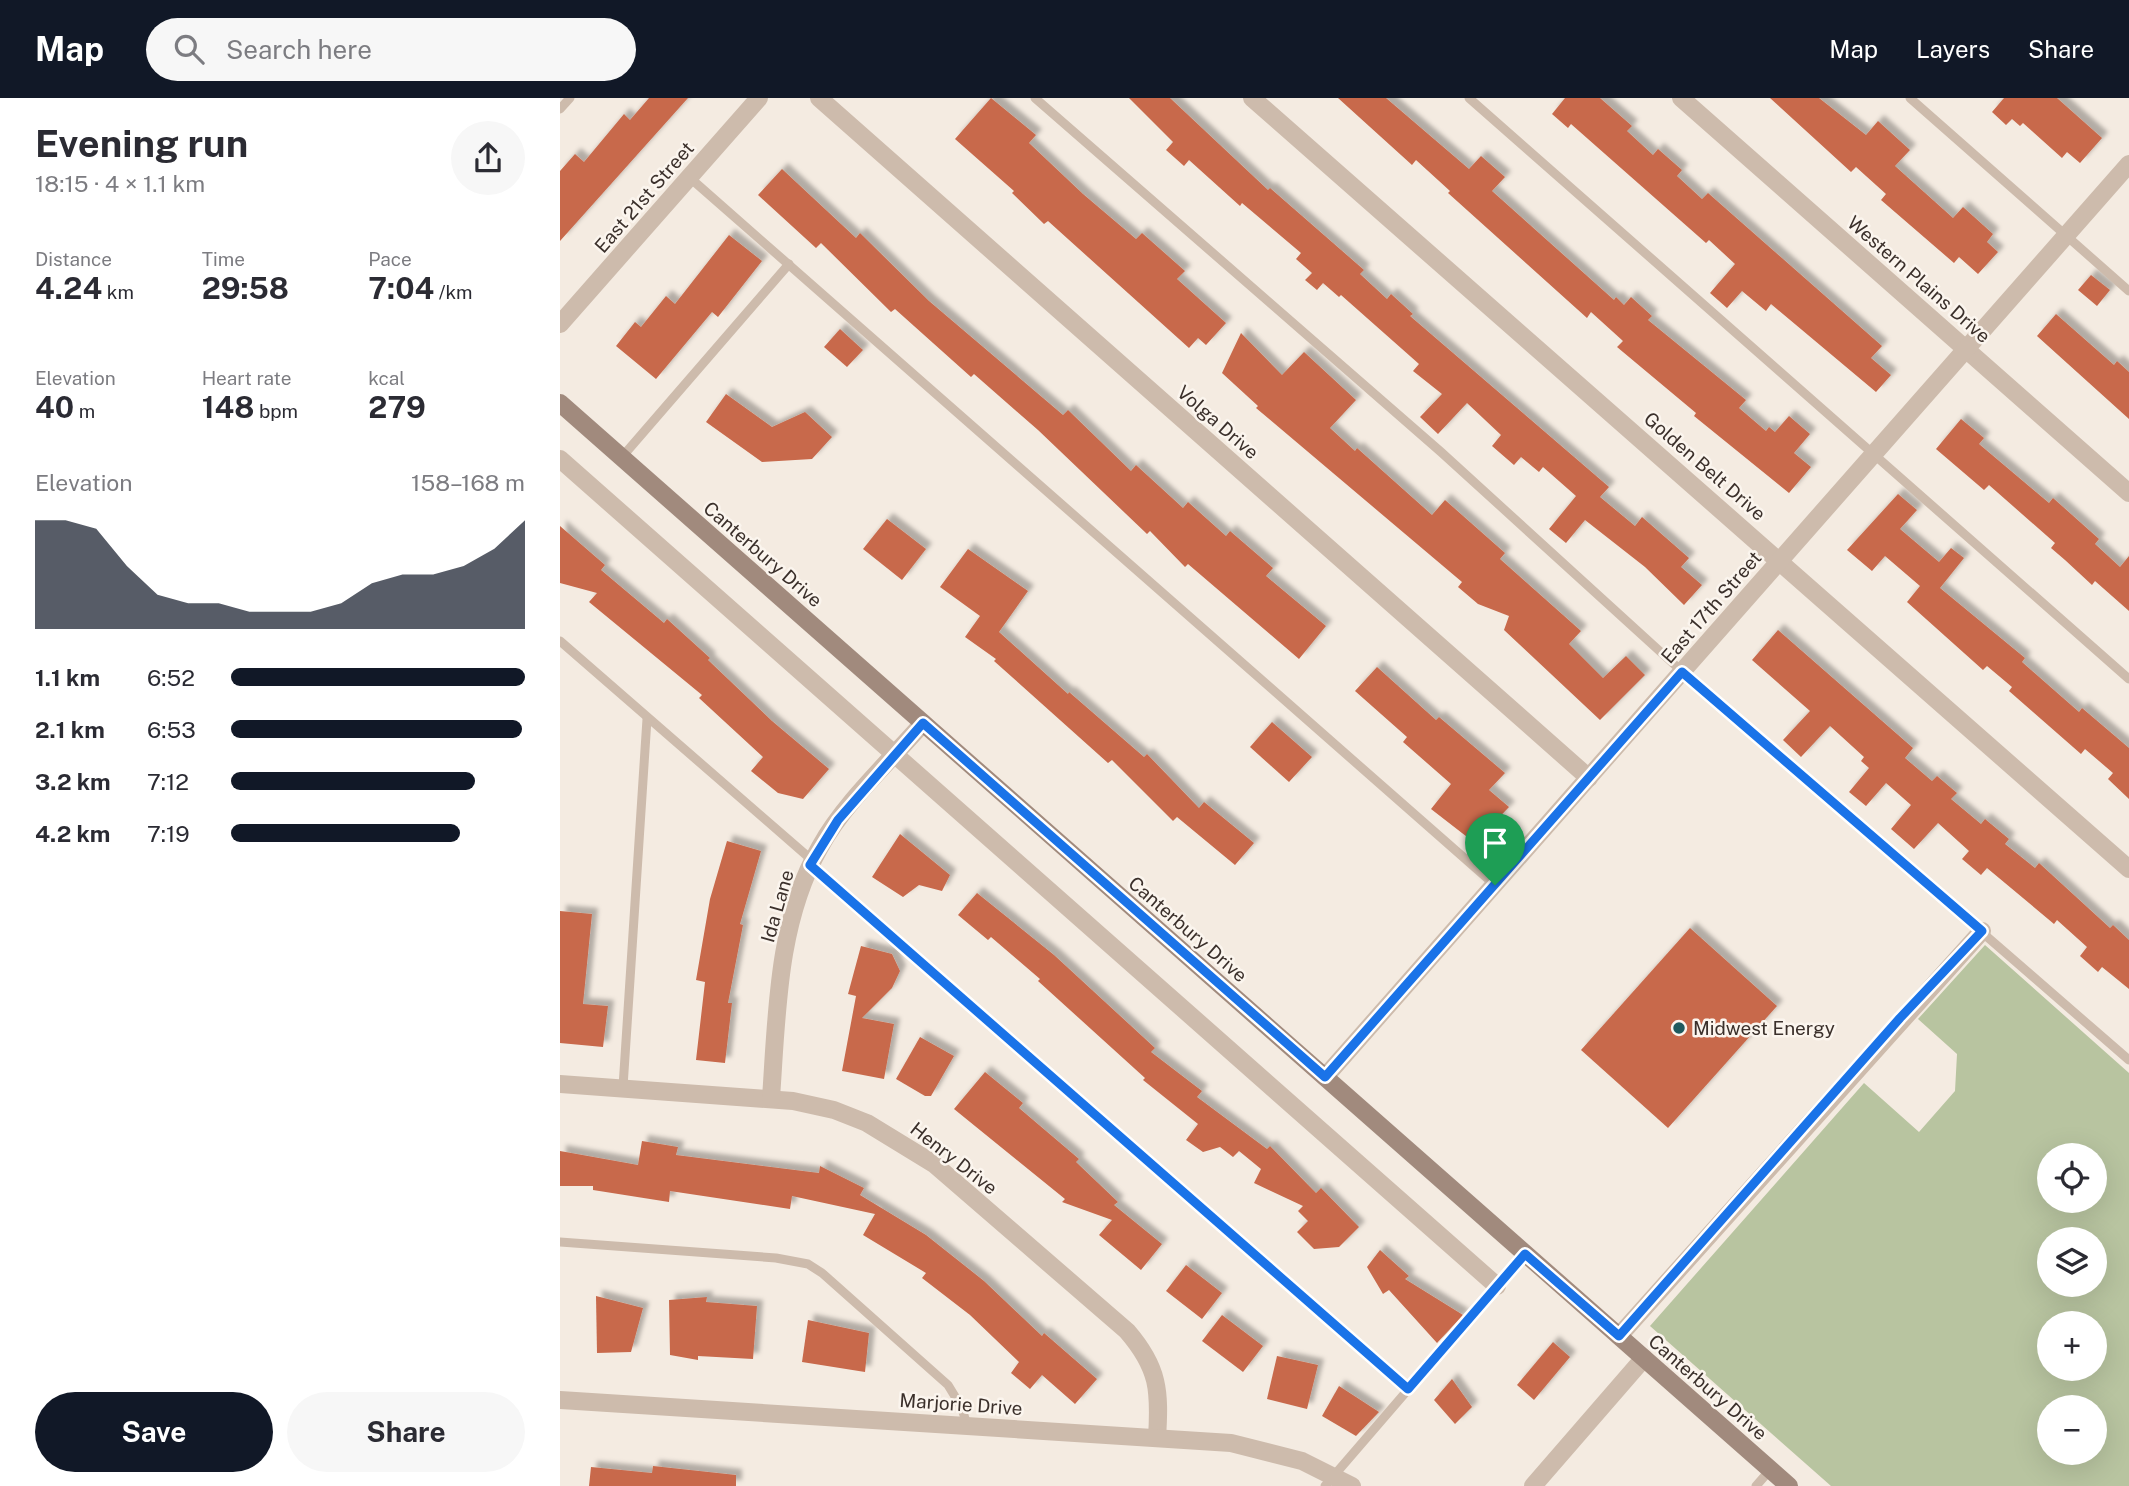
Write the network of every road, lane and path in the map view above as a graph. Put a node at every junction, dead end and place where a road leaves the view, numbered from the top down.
1 (569, 98) edge
2 (759, 98) edge
3 (819, 98) edge
4 (1035, 98) edge
5 (1252, 98) edge
6 (1469, 98) edge
7 (1681, 98) edge
8 (1910, 98) edge
9 (560, 109) edge
10 (2129, 164) edge
11 (690, 177) junction
12 (2066, 235) junction
13 (789, 264) junction
14 (2129, 291) edge
15 (560, 324) edge
16 (1967, 349) junction
17 (560, 403) edge
18 (1875, 453) junction
19 (622, 457) junction
20 (560, 459) edge
21 (2129, 493) edge
22 (1781, 560) junction
23 (560, 641) edge
24 (1682, 672) junction
25 (2129, 679) edge
26 (647, 719) junction
27 (923, 723) junction
28 (895, 755) junction
29 (1589, 778) junction
30 (812, 863) junction
31 (2129, 869) edge
32 (1495, 885) junction
33 (1982, 931) junction
34 (2129, 1060) edge
35 (1325, 1077) junction
36 (560, 1084) edge
37 (623, 1087) junction
38 (771, 1098) junction
39 (560, 1241) edge
40 (1525, 1254) junction
41 (1497, 1286) junction
42 (1619, 1336) junction
43 (1643, 1358) junction
44 (1408, 1389) junction
45 (560, 1400) edge
46 (967, 1426) junction
47 (1157, 1438) junction
48 (1770, 1470) junction
49 (1330, 1481) edge
50 (1352, 1486) edge
51 (1533, 1486) edge
52 (1756, 1486) edge
53 (1789, 1486) edge

1 - 9 lane
2 - 11 street, East 21st Street
3 - 29 street, Volga Drive
4 - 24 lane
5 - 22 street, Golden Belt Drive
6 - 18 lane
7 - 16 street, Western Plains Drive
8 - 12 lane
10 - 12 street, East 17th Street
11 - 13 lane
11 - 15 street, East 21st Street
12 - 14 lane
12 - 16 street, East 17th Street
13 - 19 lane
13 - 32 lane
16 - 18 street, East 17th Street
16 - 21 street, Western Plains Drive
17 - 19 main road, Canterbury Drive
18 - 22 street, East 17th Street
18 - 25 lane
19 - 27 main road, Canterbury Drive
20 - 28 street
22 - 24 street, East 17th Street
22 - 31 street, Golden Belt Drive
23 - 26 lane
24 - 29 street, East 17th Street
24 - 33 lane
26 - 30 lane
26 - 37 lane
27 - 28 street, Ida Lane
27 - 35 main road, Canterbury Drive
28 - 30 street, Ida Lane
28 - 41 street
29 - 32 street, East 17th Street
30 - 38 street, Ida Lane
30 - 44 lane
32 - 35 street, East 17th Street
33 - 34 lane
33 - 42 street
35 - 40 main road, Canterbury Drive
36 - 37 street, Henry Drive
37 - 38 street, Henry Drive
38 - 47 street, Henry Drive
39 - 46 lane
40 - 41 lane
40 - 42 main road, Canterbury Drive
41 - 44 lane
42 - 43 main road, Canterbury Drive
43 - 48 main road, Canterbury Drive
43 - 51 street
44 - 49 lane
45 - 46 street, Marjorie Drive
46 - 47 street, Marjorie Drive
47 - 49 street, Marjorie Drive
48 - 52 lane
48 - 53 main road, Canterbury Drive
49 - 50 street, Marjorie Drive

